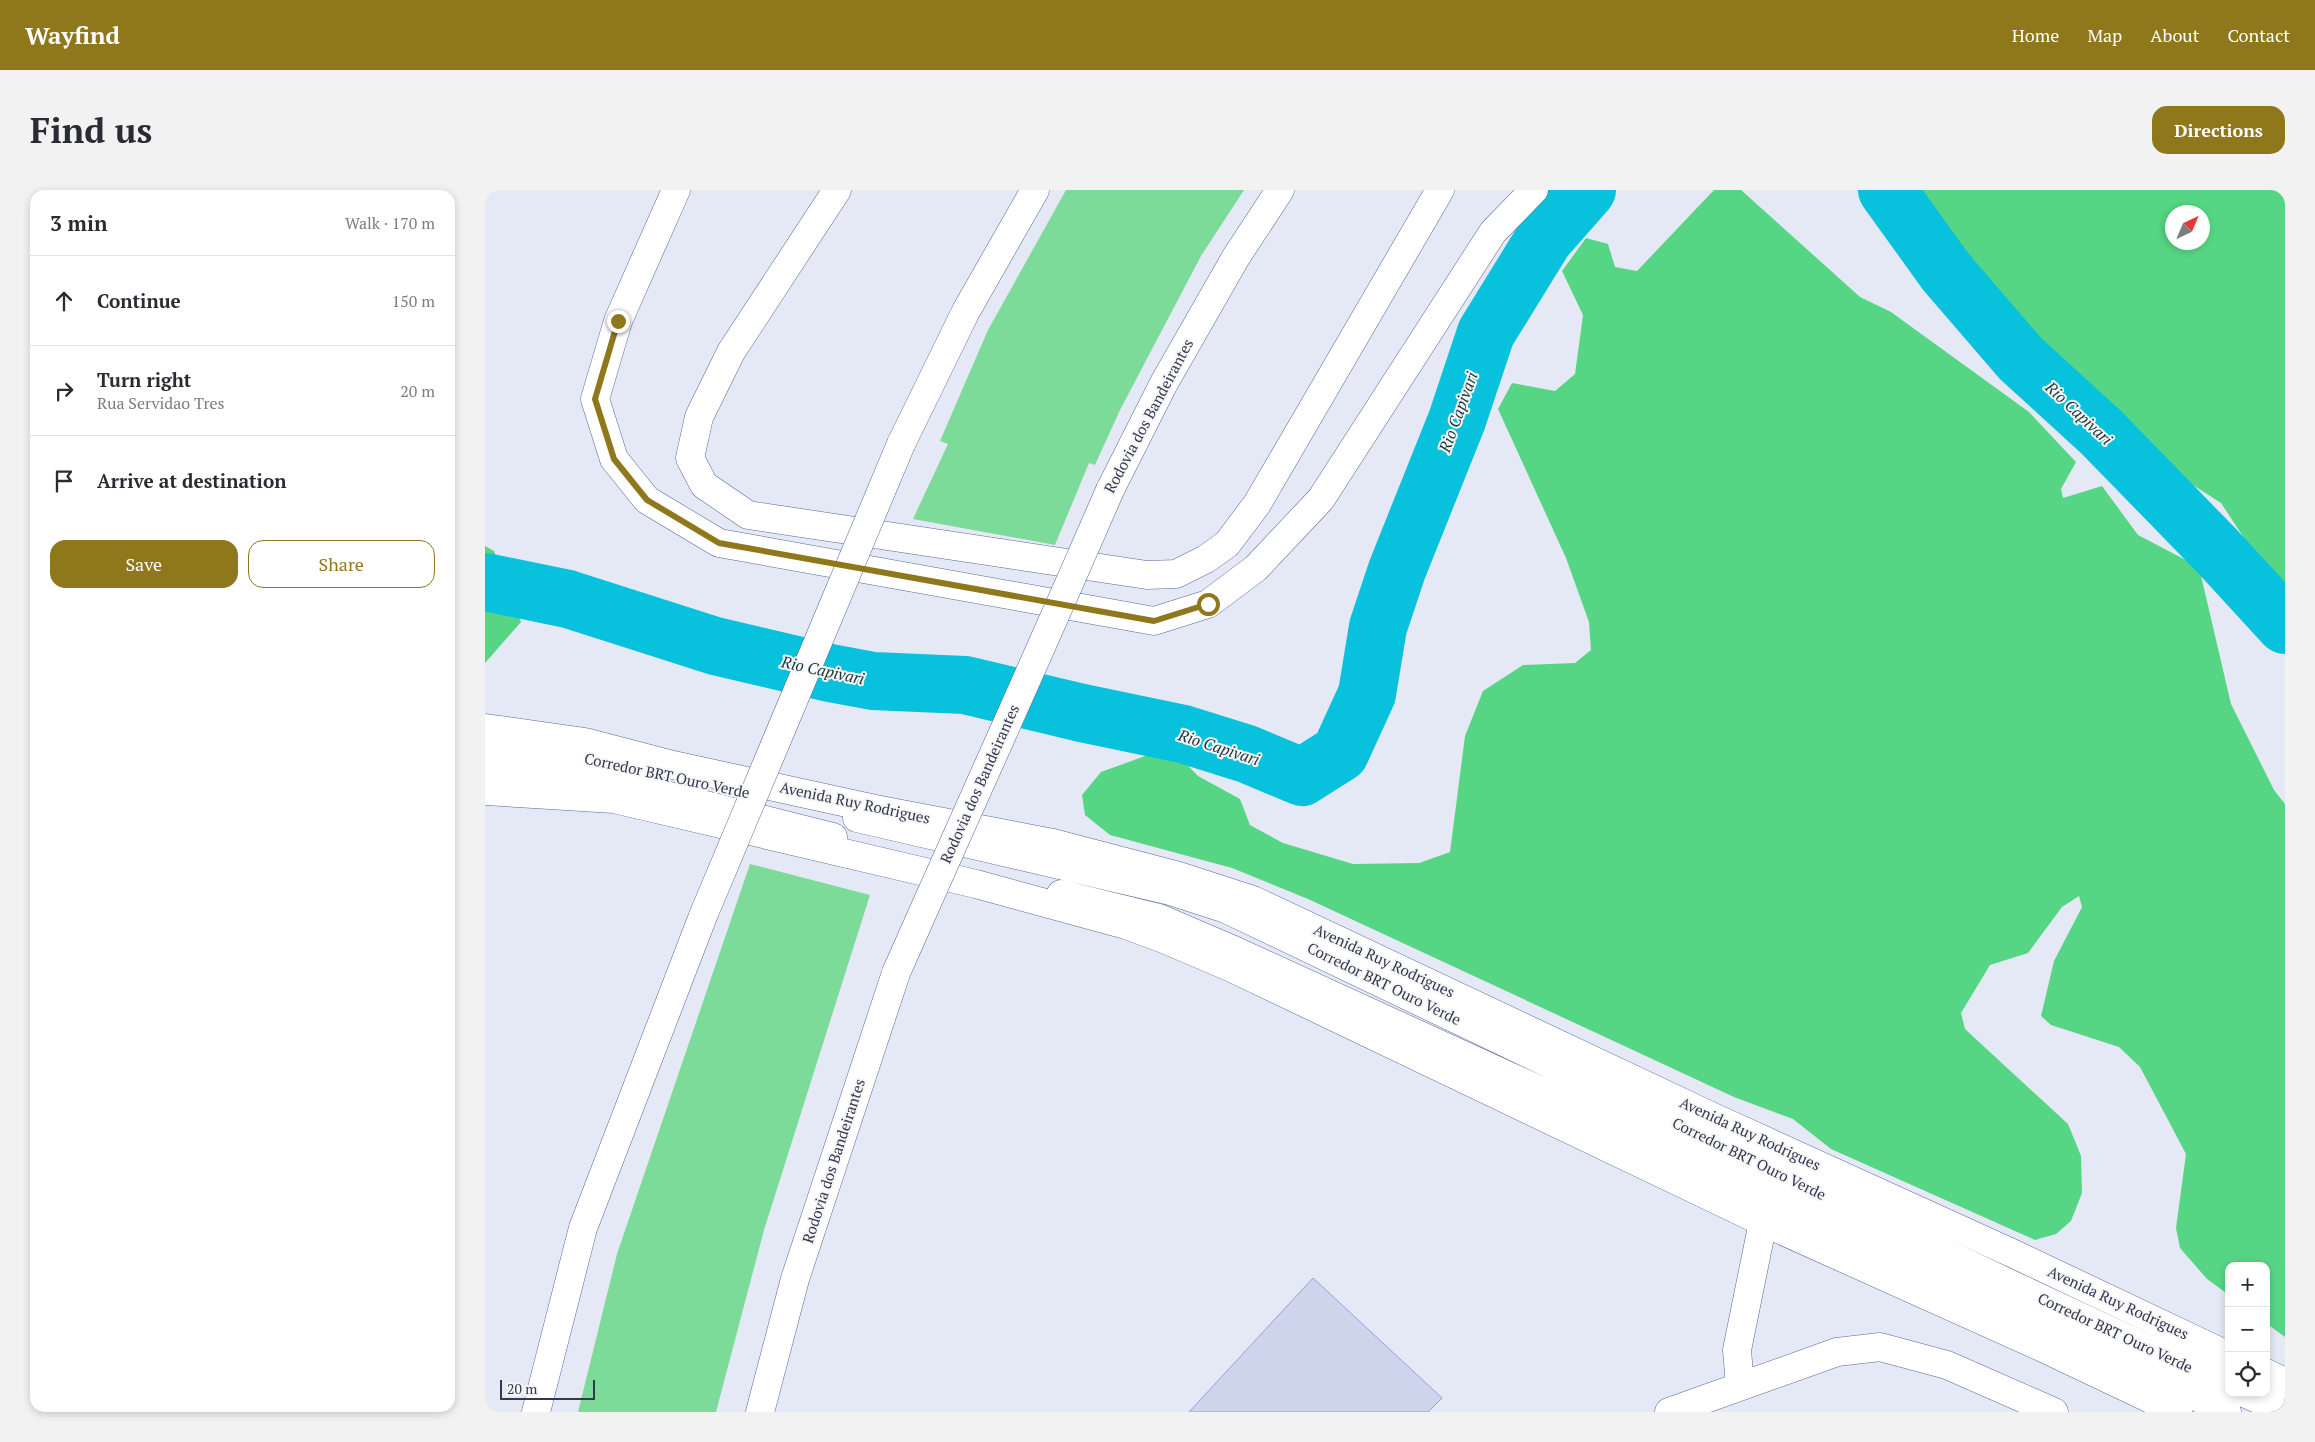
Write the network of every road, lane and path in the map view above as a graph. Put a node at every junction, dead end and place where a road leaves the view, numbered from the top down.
1 (676, 190) edge
2 (837, 190) edge
3 (1035, 190) edge
4 (1280, 190) edge
5 (1440, 190) edge
6 (1534, 190) edge
7 (485, 728) edge
8 (485, 741) edge
9 (485, 763) edge
10 (485, 791) edge
11 (1763, 1222) junction
12 (2225, 1354) edge
13 (2270, 1376) edge
14 (2285, 1382) edge
15 (2225, 1384) edge
16 (1740, 1386) junction
17 (2253, 1397) edge
18 (2285, 1411) edge
19 (536, 1412) edge
20 (760, 1412) edge
21 (1669, 1412) edge
22 (2053, 1412) edge
23 (2178, 1412) edge
24 (2227, 1412) edge

1 - 6 main road
2 - 5 main road
3 - 19 main road, bridge
4 - 20 main road, Rodovia dos Bandeirantes, bridge
7 - 12 main road, Avenida Ruy Rodrigues
8 - 15 main road, Corredor BRT Ouro Verde
9 - 24 main road, Corredor BRT Ouro Verde
10 - 11 main road
11 - 16 main road
11 - 23 main road
13 - 14 main road
16 - 21 main road
16 - 22 main road
17 - 18 main road

